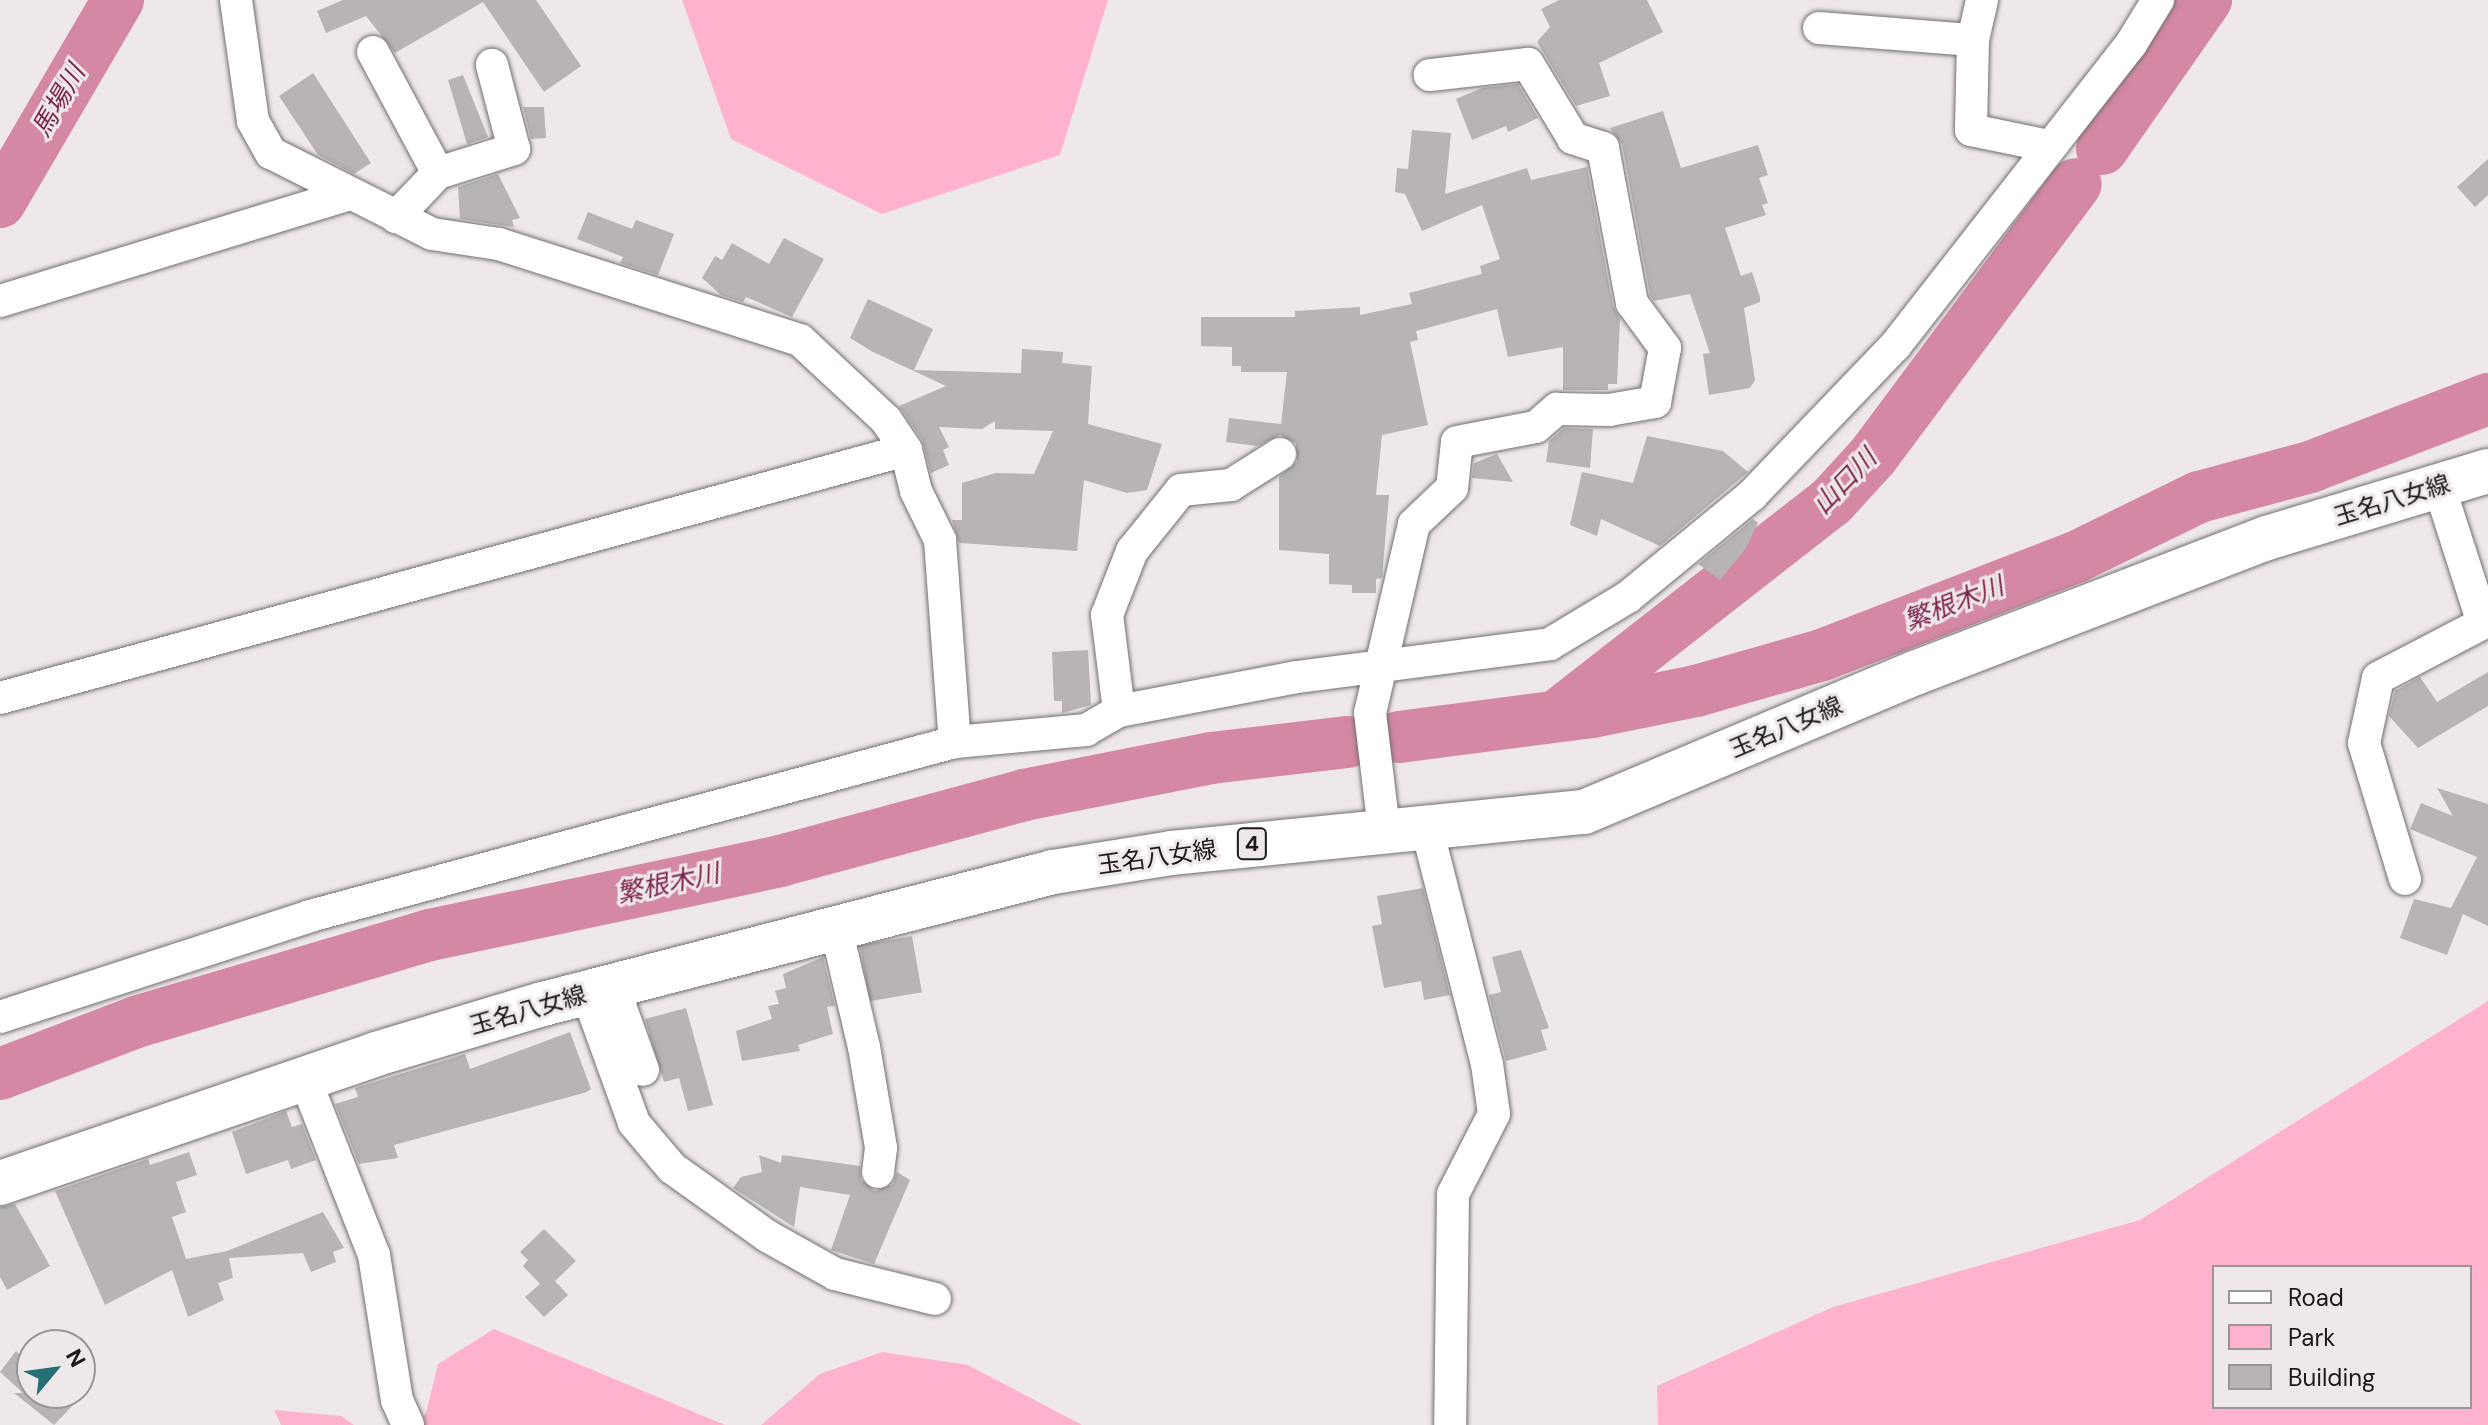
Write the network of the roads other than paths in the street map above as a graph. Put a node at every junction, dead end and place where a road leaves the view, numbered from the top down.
1 (236, 0) edge
2 (1982, 0) edge
3 (2158, 0) edge
4 (1819, 28) dead end
5 (1973, 40) junction
6 (373, 52) dead end
7 (492, 65) dead end
8 (1430, 75) dead end
9 (2049, 146) junction
10 (438, 173) junction
11 (347, 195) junction
12 (396, 217) junction
13 (0, 301) edge
14 (906, 450) junction
15 (1280, 454) dead end
16 (2488, 471) edge
17 (2439, 486) junction
18 (1380, 667) junction
19 (0, 698) edge
20 (1119, 711) junction
21 (955, 742) junction
22 (1405, 827) junction
23 (2405, 879) dead end
24 (836, 928) junction
25 (600, 989) junction
26 (0, 1017) edge
27 (643, 1070) dead end
28 (305, 1079) junction
29 (878, 1172) dead end
30 (0, 1183) edge
31 (935, 1299) dead end
32 (408, 1425) edge
33 (1450, 1425) edge

1 - 11 street
2 - 5 street
3 - 9 street
4 - 5 street
5 - 9 street
6 - 10 street
7 - 10 street
8 - 18 street
9 - 18 street
10 - 12 street
11 - 12 street
11 - 13 street
12 - 14 street
14 - 19 street
14 - 21 street
15 - 20 street
16 - 17 main road, 玉名八女線 / 4
17 - 22 main road, 玉名八女線 / 4
17 - 23 street
18 - 20 street
18 - 22 street
20 - 21 street
21 - 26 street
22 - 24 main road, 玉名八女線 / 4
22 - 33 street
24 - 25 main road, 玉名八女線 / 4
24 - 29 street
25 - 27 street
25 - 28 main road, 玉名八女線 / 4
25 - 31 street
28 - 30 main road, 玉名八女線 / 4
28 - 32 street

